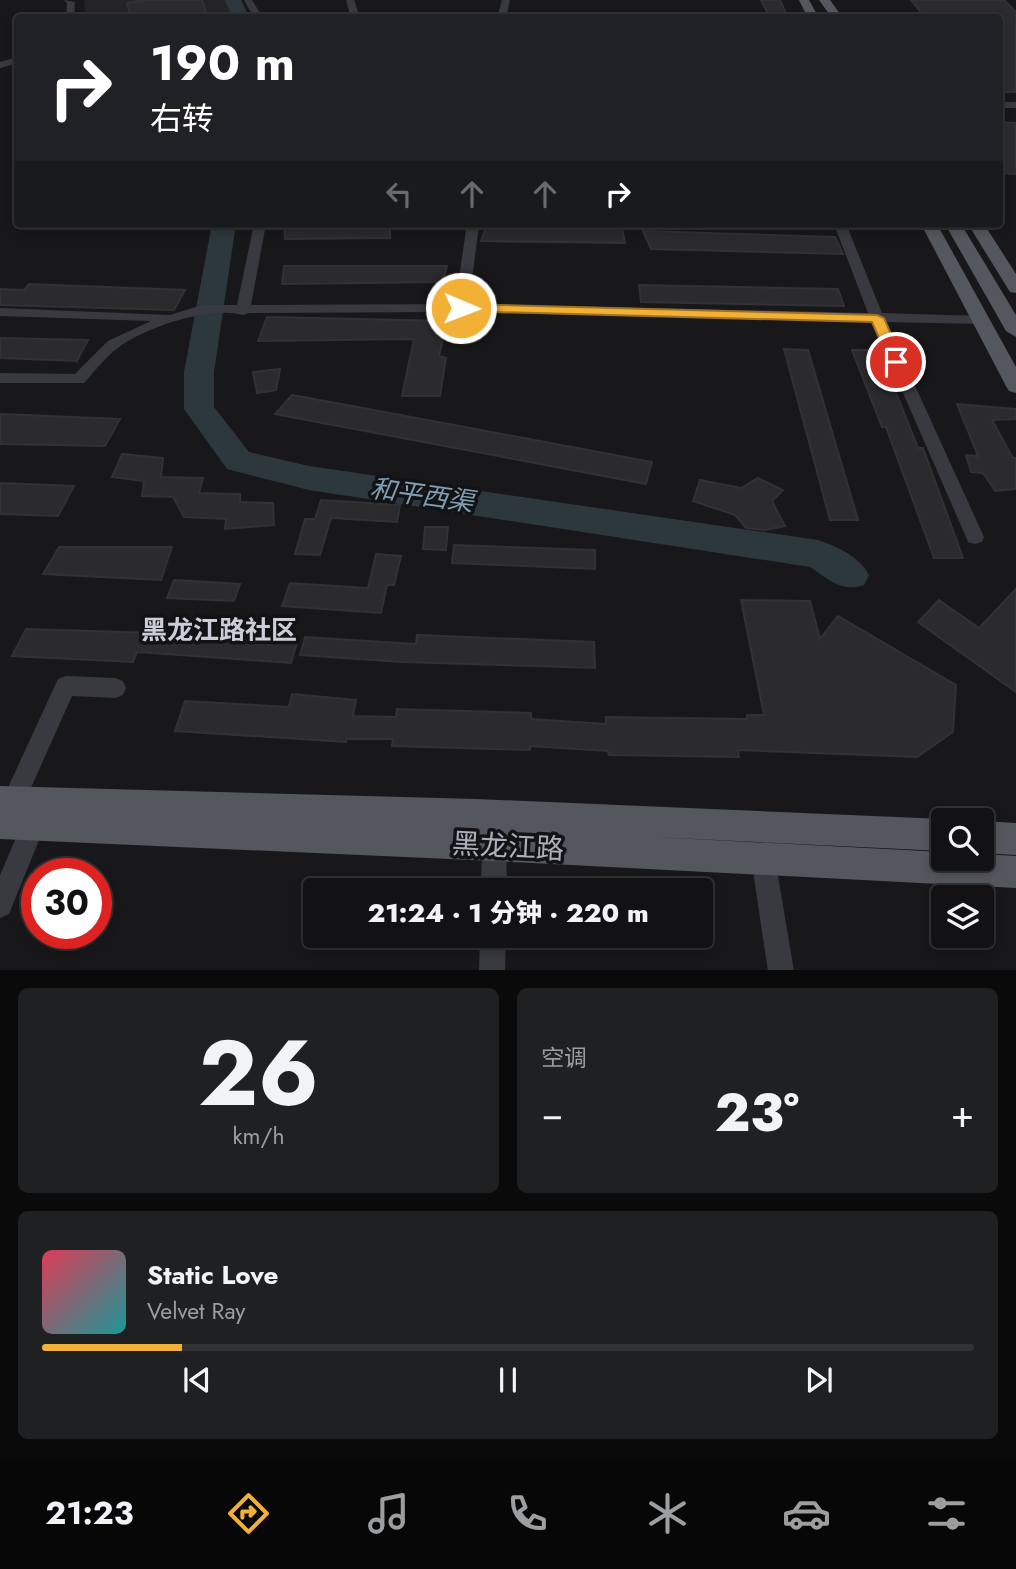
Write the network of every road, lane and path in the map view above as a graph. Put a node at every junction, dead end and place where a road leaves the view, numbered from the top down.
1 (824, 0) edge
2 (836, 14) edge
3 (259, 228) edge
4 (472, 228) edge
5 (842, 228) edge
6 (931, 228) edge
7 (955, 228) edge
8 (978, 228) edge
9 (1016, 288) edge
10 (461, 308) junction
11 (242, 311) junction
12 (0, 313) edge
13 (175, 317) junction
14 (877, 318) junction
15 (981, 320) junction
16 (1016, 331) edge
17 (0, 378) edge
18 (1016, 386) edge
19 (975, 537) dead end
20 (115, 688) dead end
21 (4, 809) edge
22 (38, 814) junction
23 (931, 834) edge
24 (994, 838) edge
25 (1016, 839) edge
26 (494, 845) junction
27 (763, 858) junction
28 (1016, 872) edge
29 (494, 878) edge
30 (0, 905) edge
31 (493, 948) edge
32 (492, 970) edge
33 (781, 970) edge

1 - 2 main road
3 - 11 street
4 - 10 street
5 - 14 street
6 - 15 main road
7 - 16 main road
8 - 9 main road
10 - 11 street
10 - 14 street
11 - 13 street
12 - 13 street
13 - 17 street
14 - 15 street
14 - 19 street
15 - 18 main road
20 - 21 street
21 - 22 main road, 黑龙江路
22 - 23 main road, 黑龙江路
22 - 26 main road, 黑龙江路
22 - 30 street
24 - 25 main road
26 - 27 main road, 黑龙江路
26 - 29 street
27 - 28 main road, 黑龙江路
27 - 33 street
31 - 32 street

